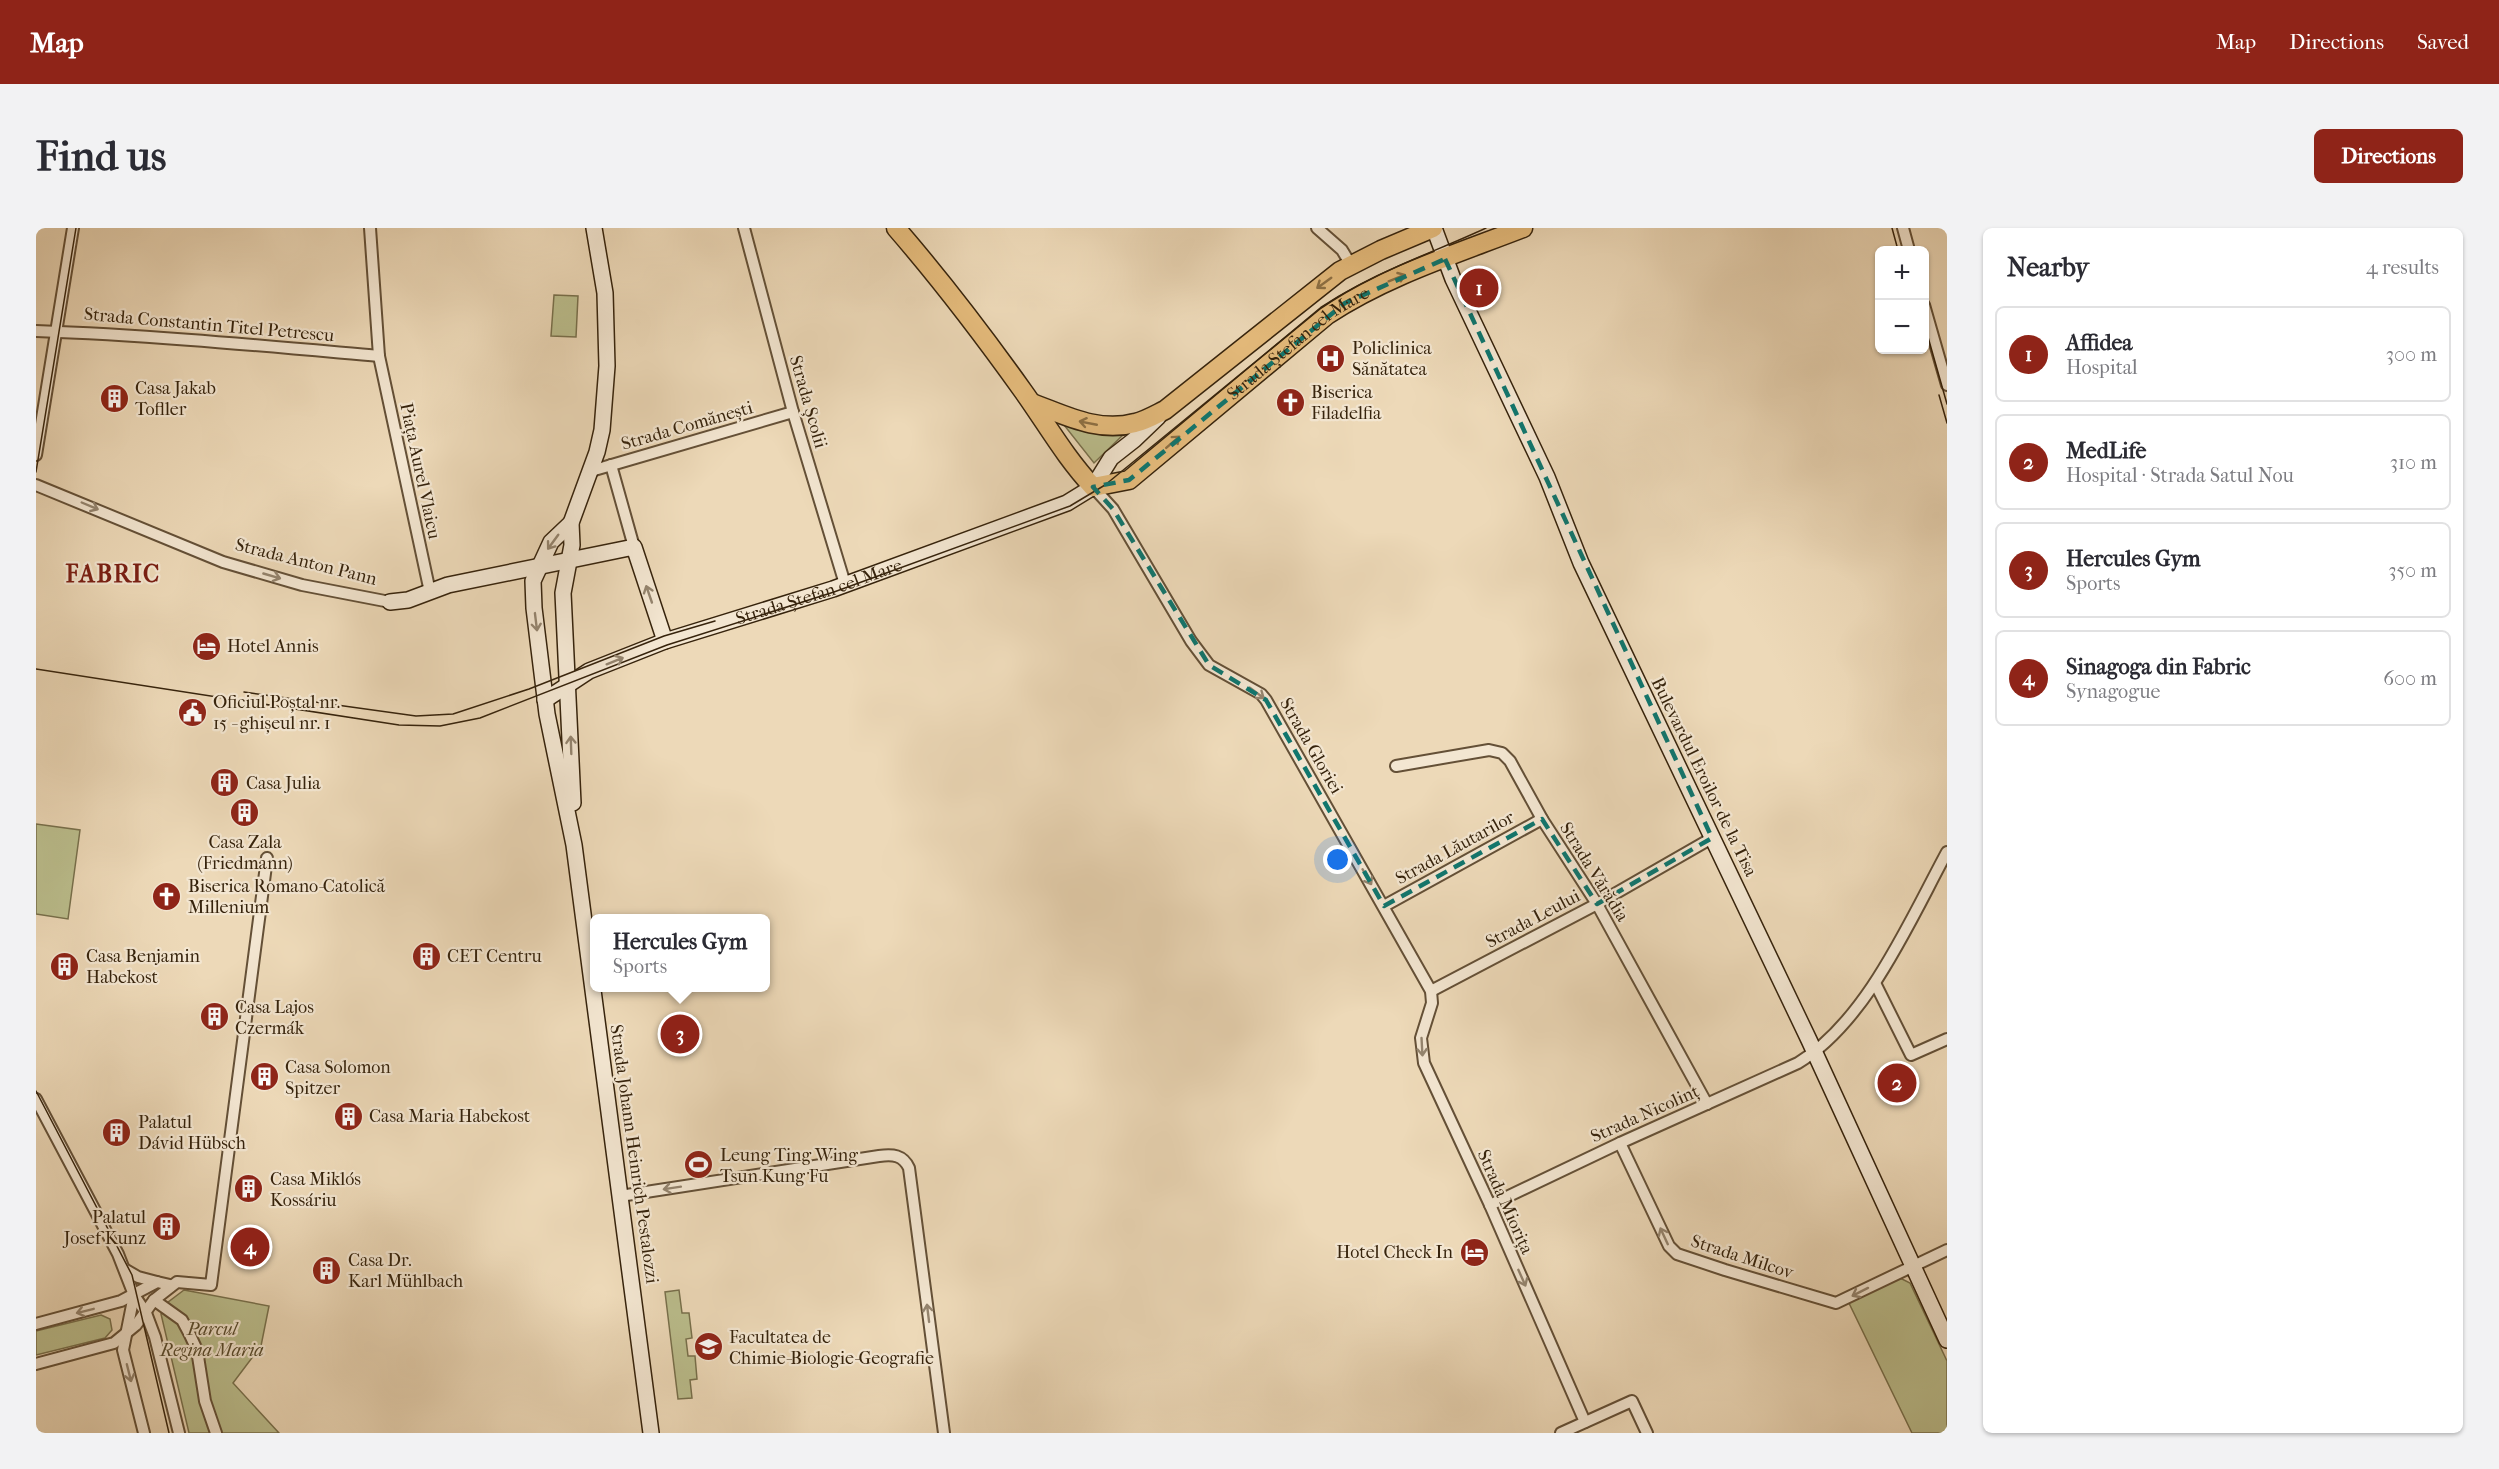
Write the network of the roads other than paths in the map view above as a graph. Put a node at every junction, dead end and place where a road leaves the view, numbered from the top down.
1 (73, 228) edge
2 (370, 228) edge
3 (594, 228) edge
4 (744, 228) edge
5 (896, 228) edge
6 (1317, 228) edge
7 (1433, 228) edge
8 (1523, 228) edge
9 (1903, 228) edge
10 (1908, 246) edge
11 (1445, 259) junction
12 (1351, 265) junction
13 (1929, 322) edge
14 (36, 331) edge
15 (56, 331) junction
16 (379, 356) junction
17 (1947, 385) edge
18 (1032, 403) junction
19 (1165, 410) junction
20 (793, 412) junction
21 (36, 455) edge
22 (611, 465) junction
23 (591, 471) junction
24 (36, 485) edge
25 (1093, 487) junction
26 (571, 523) junction
27 (634, 547) junction
28 (569, 560) junction
29 (541, 565) junction
30 (845, 585) junction
31 (430, 592) junction
32 (563, 593) junction
33 (390, 602) joint
34 (665, 641) junction
35 (567, 684) junction
36 (545, 700) junction
37 (1396, 766) dead end
38 (1542, 819) junction
39 (1712, 838) junction
40 (574, 845) junction
41 (1947, 852) edge
42 (267, 858) dead end
43 (1597, 904) junction
44 (1384, 906) junction
45 (590, 967) edge
46 (1875, 983) junction
47 (1431, 991) junction
48 (593, 992) edge
49 (1947, 1039) edge
50 (1814, 1053) junction
51 (36, 1099) edge
52 (1707, 1104) junction
53 (1620, 1143) junction
54 (620, 1196) junction
55 (1490, 1205) junction
56 (1947, 1251) edge
57 (1912, 1266) junction
58 (126, 1270) junction
59 (157, 1282) junction
60 (170, 1285) junction
61 (134, 1296) junction
62 (154, 1300) junction
63 (146, 1313) junction
64 (36, 1324) edge
65 (126, 1334) junction
66 (1947, 1340) edge
67 (36, 1364) edge
68 (1585, 1422) junction
69 (144, 1433) edge
70 (178, 1433) edge
71 (216, 1433) edge
72 (651, 1433) edge
73 (944, 1433) edge
74 (1561, 1433) edge
75 (1647, 1433) edge

1 - 15 street
2 - 16 street, Piața Aurel Vlaicu
3 - 23 street
4 - 20 street, Strada Școlii
5 - 18 main road
6 - 12 street
7 - 11 street, Bulevardul Eroilor de la Tisa
7 - 12 main road, Strada Ștefan cel Mare
8 - 11 main road, Strada Ștefan cel Mare
9 - 10 street
25 -> 11 main road, Strada Ștefan cel Mare
11 - 39 street, Bulevardul Eroilor de la Tisa
12 -> 19 main road, Strada Ștefan cel Mare
13 - 17 street
14 - 15 street, Strada Constantin Titel Petrescu
15 - 16 street, Strada Constantin Titel Petrescu
15 - 21 street
16 - 31 street, Piața Aurel Vlaicu
19 -> 18 main road
18 - 25 main road
19 - 25 street, Strada Ștefan cel Mare
20 - 22 street, Strada Comănești
20 - 30 street, Strada Școlii
22 - 23 street, Strada Comănești
22 - 27 street
23 - 26 street
24 -> 33 street, Strada Anton Pann
25 - 30 street, Strada Ștefan cel Mare
25 -> 44 street, Strada Gloriei
26 - 28 street, Strada Johann Heinrich Pestalozzi
26 -> 29 street, Strada Johann Heinrich Pestalozzi
27 - 28 street, Strada Anton Pann
34 -> 27 street
28 - 29 street, Strada Anton Pann
28 - 32 street, Strada Johann Heinrich Pestalozzi
29 - 31 street, Strada Anton Pann
29 - 32 street
29 -> 36 street, Strada Johann Heinrich Pestalozzi
30 - 34 street, Strada Ștefan cel Mare
31 - 33 street, Strada Anton Pann
32 - 35 street, Strada Johann Heinrich Pestalozzi
35 -> 34 street, Strada Ștefan cel Mare
35 - 36 street, Strada Ștefan cel Mare
40 -> 35 street, Strada Johann Heinrich Pestalozzi
36 - 40 street, Strada Johann Heinrich Pestalozzi
37 - 38 street, Strada Vărădia
38 - 43 street, Strada Vărădia
38 - 44 street, Strada Lăutarilor
39 - 43 street, Strada Leului
39 - 50 street, Bulevardul Eroilor de la Tisa
40 - 45 street, Strada Johann Heinrich Pestalozzi
41 - 46 street, Strada Nicolinț
42 - 60 street
43 - 47 street, Strada Leului
43 - 52 street, Strada Vărădia
44 - 47 street, Strada Gloriei
46 - 49 street
46 - 50 street, Strada Nicolinț
47 -> 55 street, Strada Miorița
48 - 54 street, Strada Johann Heinrich Pestalozzi
50 - 52 street, Strada Nicolinț
50 - 57 street, Bulevardul Eroilor de la Tisa
51 - 58 street
52 - 53 street, Strada Nicolinț
53 - 55 street, Strada Nicolinț
57 -> 53 street, Strada Milcov
54 - 72 street, Strada Johann Heinrich Pestalozzi
73 -> 54 street
55 -> 68 street, Strada Miorița
56 - 57 street, Strada Milcov
57 - 66 street, Bulevardul Eroilor de la Tisa
58 - 59 street
58 - 61 street
59 - 60 street
59 - 61 street
60 - 62 street
61 - 63 street
61 -> 64 street
61 - 65 street
62 - 63 street
62 - 71 street
63 - 65 street
63 - 70 street
65 - 67 street
65 -> 69 street
68 - 74 street
68 - 75 street

